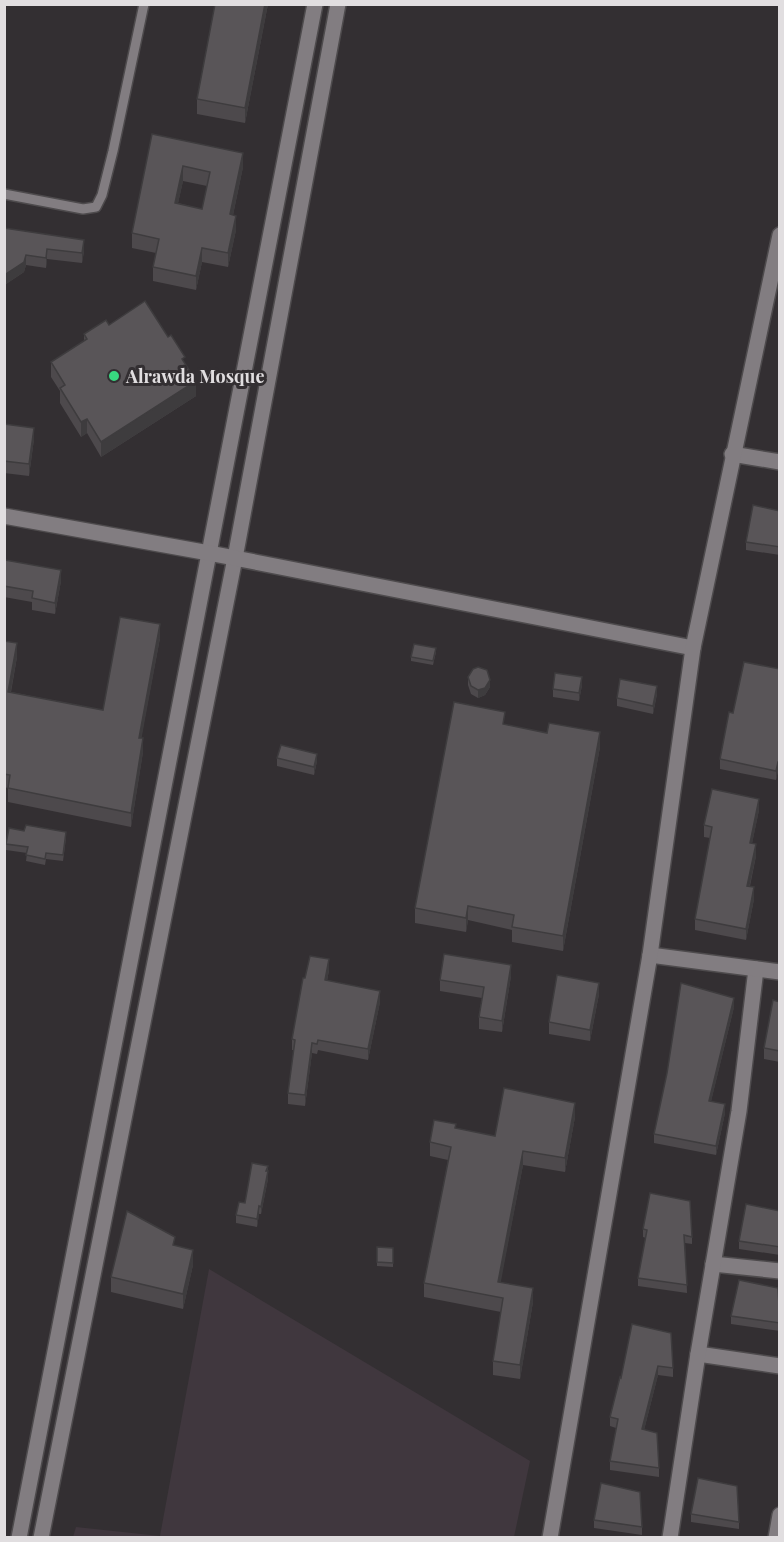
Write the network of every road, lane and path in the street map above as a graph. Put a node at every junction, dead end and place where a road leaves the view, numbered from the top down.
1 (144, 4) edge
2 (315, 4) edge
3 (338, 4) edge
4 (4, 194) edge
5 (780, 235) edge
6 (732, 454) junction
7 (780, 462) edge
8 (4, 516) edge
9 (209, 553) junction
10 (235, 558) junction
11 (693, 648) junction
12 (650, 955) junction
13 (756, 969) junction
14 (780, 972) edge
15 (713, 1264) junction
16 (780, 1271) edge
17 (698, 1354) junction
18 (780, 1366) edge
19 (780, 1515) edge
20 (19, 1538) edge
21 (41, 1538) edge
22 (550, 1538) edge
23 (670, 1538) edge
24 (776, 1538) edge

1 - 4 lane
2 - 9 street
3 - 10 street
5 - 6 street
6 - 7 street
6 - 11 street
8 - 9 street
9 - 10 street
9 - 20 street
10 - 11 street
10 - 21 street
11 - 12 street
12 - 13 street
12 - 22 street
13 - 14 street
13 - 15 street
15 - 16 street
15 - 17 street
17 - 18 street
17 - 23 street
19 - 24 street

